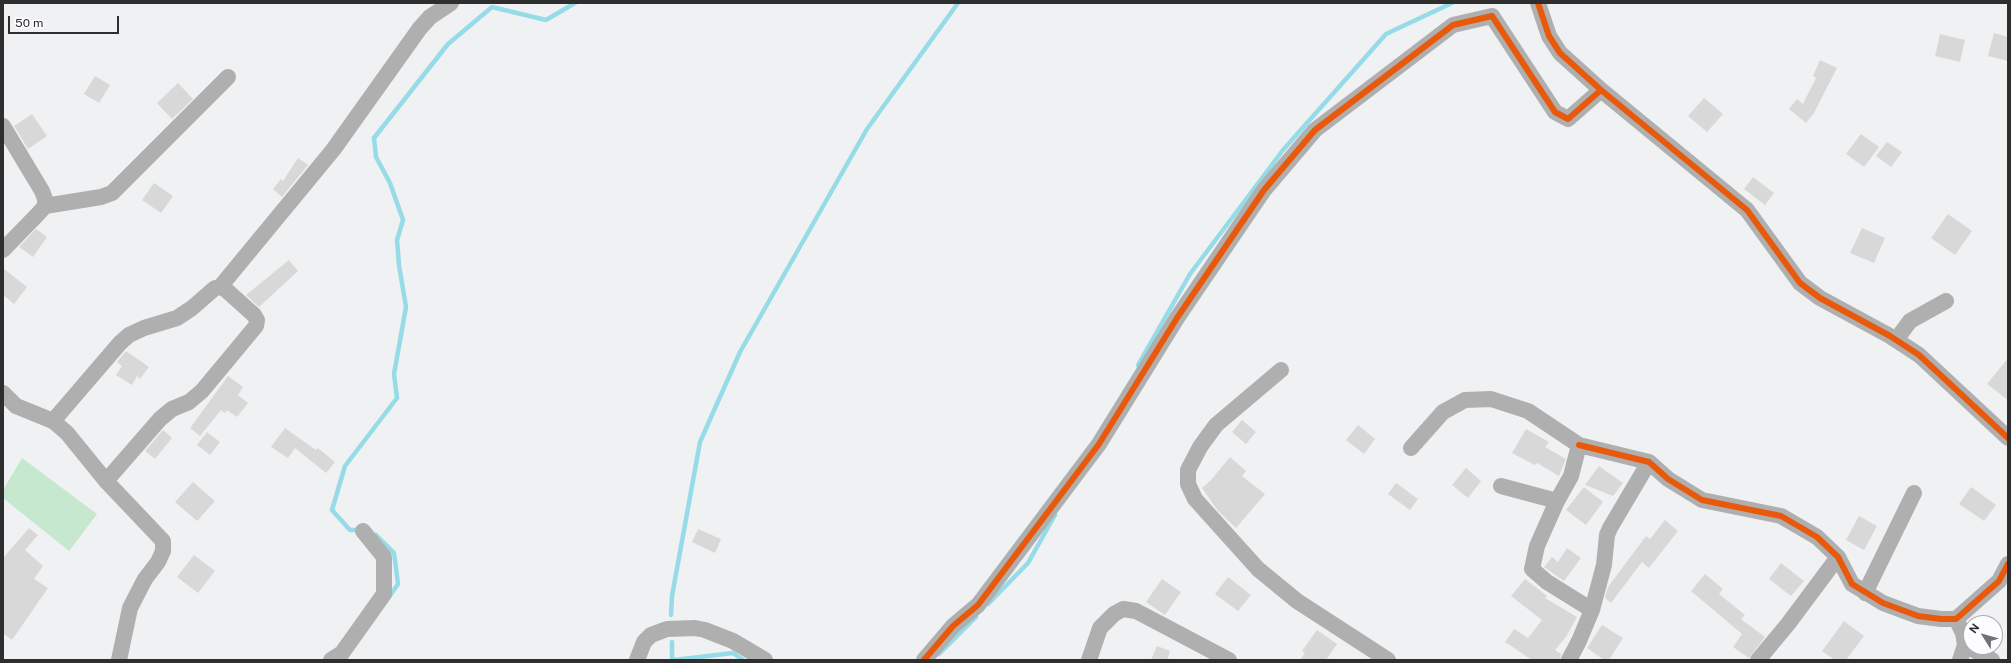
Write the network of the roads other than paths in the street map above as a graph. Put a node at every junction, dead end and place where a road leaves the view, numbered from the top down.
1 (451, 3) edge
2 (1538, 3) edge
3 (228, 77) dead end
4 (1601, 90) junction
5 (3, 126) edge
6 (45, 206) junction
7 (3, 250) edge
8 (220, 287) junction
9 (1946, 301) dead end
10 (1896, 340) junction
11 (1281, 370) dead end
12 (3, 394) edge
13 (53, 421) junction
14 (2008, 438) edge
15 (1579, 445) junction
16 (1411, 448) dead end
17 (1649, 462) junction
18 (106, 481) junction
19 (1501, 486) dead end
20 (1914, 493) dead end
21 (1557, 501) junction
22 (363, 531) dead end
23 (1838, 557) junction
24 (2008, 564) edge
25 (1866, 593) junction
26 (1592, 610) junction
27 (1956, 619) junction
28 (1962, 653) edge
29 (119, 660) edge
30 (331, 660) edge
31 (637, 660) edge
32 (765, 660) edge
33 (924, 660) edge
34 (1089, 660) edge
35 (1229, 660) edge
36 (1388, 660) edge
37 (1569, 660) edge
38 (1758, 660) edge
39 (1992, 660) edge

1 - 8 street
2 - 4 street
3 - 6 street
4 - 10 street
4 - 33 street
5 - 6 street
6 - 7 street
8 - 13 street
8 - 18 street
9 - 10 street
10 - 14 street
11 - 36 street
12 - 13 street
13 - 18 street
15 - 16 street
15 - 17 street
15 - 21 street
17 - 23 street
17 - 26 street
18 - 29 street
19 - 21 street
20 - 25 street
21 - 26 street
22 - 30 street
23 - 25 street
23 - 38 street
24 - 27 street
25 - 27 street
26 - 37 street
27 - 28 street
28 - 39 street
31 - 32 street
34 - 35 street

